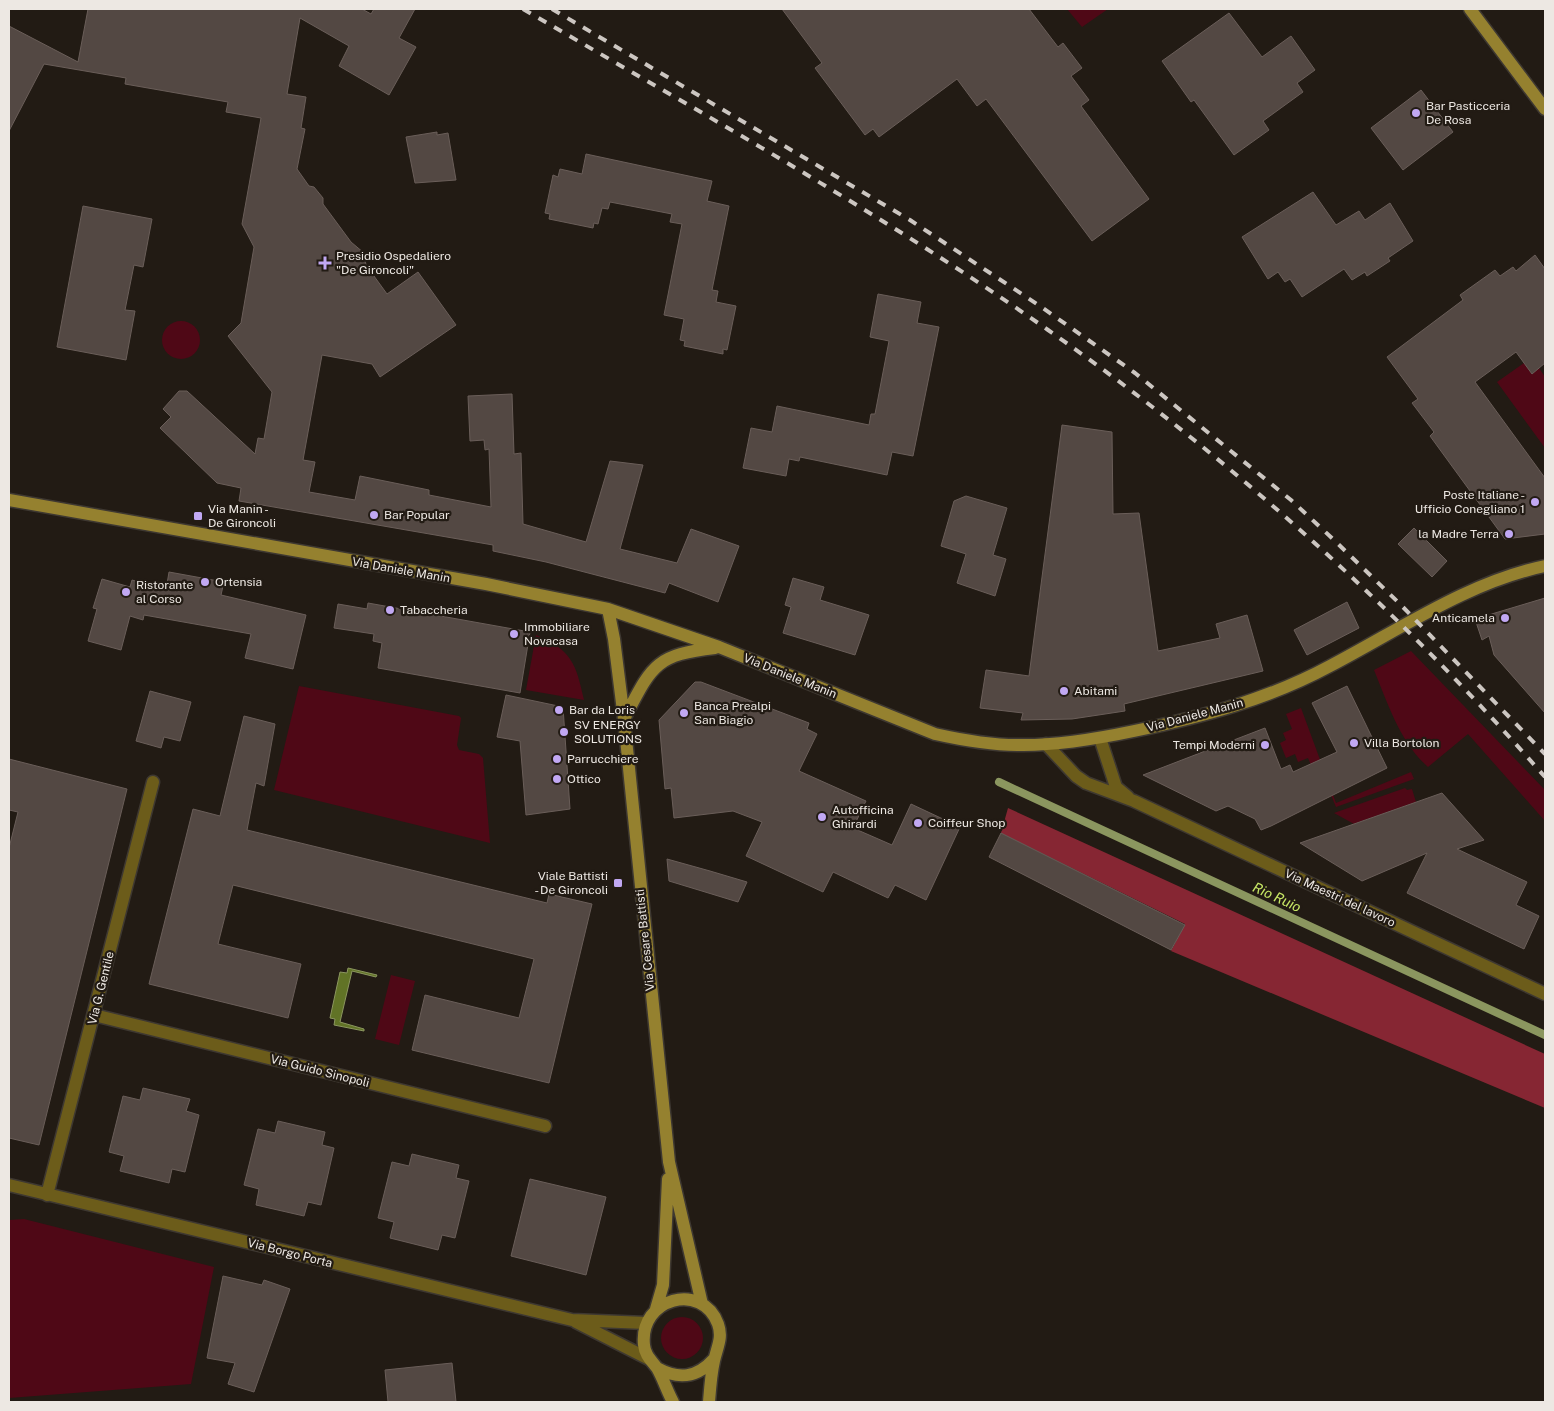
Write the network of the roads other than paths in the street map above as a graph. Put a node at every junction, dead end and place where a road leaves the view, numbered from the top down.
1 (1470, 9) edge
2 (1545, 109) edge
3 (9, 500) edge
4 (1545, 566) edge
5 (608, 609) junction
6 (719, 647) junction
7 (624, 719) junction
8 (1100, 738) junction
9 (1046, 744) junction
10 (153, 782) dead end
11 (1134, 801) junction
12 (1545, 994) edge
13 (94, 1015) junction
14 (545, 1126) dead end
15 (669, 1162) junction
16 (9, 1186) edge
17 (47, 1195) junction
18 (702, 1304) junction
19 (656, 1308) junction
20 (572, 1320) junction
21 (646, 1322) junction
22 (714, 1359) junction
23 (653, 1364) junction
24 (672, 1402) edge
25 (709, 1402) edge

1 - 2 street
3 - 5 street, Via Daniele Manin
4 - 8 street, Via Daniele Manin
5 - 6 street, Via Daniele Manin
5 - 7 street, Via Cesare Battisti
6 - 7 street
6 - 9 street, Via Daniele Manin
7 - 15 street, Via Cesare Battisti
8 - 9 street, Via Daniele Manin
8 - 11 street, Via Maestri del lavoro
9 - 11 street, Via Maestri del lavoro
10 - 13 street, Via G. Gentile
11 - 12 street, Via Maestri del lavoro
13 - 14 street, Via Guido Sinopoli
13 - 17 street, Via G. Gentile
15 - 18 street, Via Cesare Battisti
15 - 19 street, Via Cesare Battisti
16 - 17 street, Via Borgo Porta
17 - 20 street, Via Borgo Porta
18 - 19 street
18 - 22 street, Via Cesare Battisti
19 - 21 street, Via Cesare Battisti
20 - 21 street, Via Borgo Porta
20 - 23 street, Via Borgo Porta
21 - 23 street
22 - 23 street
22 - 25 street, Via Cesare Battisti
23 - 24 street

